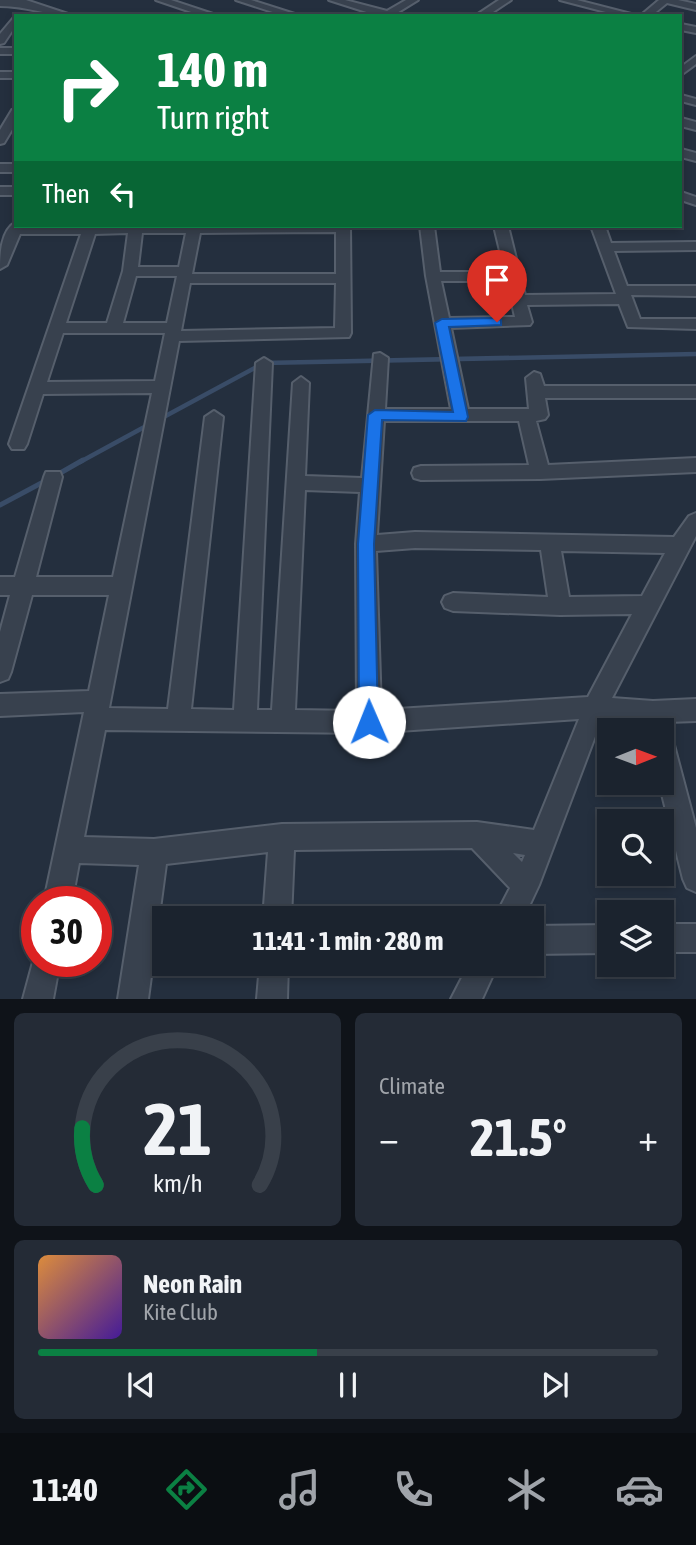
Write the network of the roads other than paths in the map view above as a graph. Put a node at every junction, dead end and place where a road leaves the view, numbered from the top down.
1 (161, 0) edge
2 (241, 0) edge
3 (334, 0) edge
4 (413, 0) edge
5 (506, 0) edge
6 (565, 0) edge
7 (665, 0) edge
8 (27, 1) edge
9 (0, 3) edge
10 (591, 3) edge
11 (696, 7) edge
12 (197, 10) junction
13 (63, 14) edge
14 (187, 14) edge
15 (208, 14) edge
16 (289, 14) edge
17 (383, 14) edge
18 (388, 14) edge
19 (483, 14) edge
20 (575, 14) edge
21 (627, 14) edge
22 (648, 14) edge
23 (14, 21) edge
24 (0, 41) edge
25 (696, 58) edge
26 (682, 71) edge
27 (14, 117) edge
28 (5, 135) edge
29 (17, 228) edge
30 (111, 228) edge
31 (148, 228) edge
32 (177, 228) edge
33 (268, 228) edge
34 (343, 228) edge
35 (427, 228) edge
36 (502, 228) edge
37 (599, 228) edge
38 (90, 229) junction
39 (136, 229) junction
40 (194, 229) junction
41 (696, 246) edge
42 (607, 247) junction
43 (0, 265) edge
44 (130, 271) junction
45 (185, 276) junction
46 (433, 276) junction
47 (514, 277) junction
48 (343, 278) junction
49 (696, 291) edge
50 (622, 295) junction
51 (519, 300) junction
52 (442, 323) junction
53 (696, 324) edge
54 (114, 327) junction
55 (56, 328) junction
56 (173, 332) junction
57 (380, 358) dead end
58 (264, 363) dead end
59 (301, 383) dead end
60 (162, 387) junction
61 (35, 388) junction
62 (696, 392) edge
63 (375, 415) junction
64 (526, 415) junction
65 (215, 417) dead end
66 (461, 417) junction
67 (18, 444) dead end
68 (696, 465) edge
69 (540, 472) junction
70 (421, 473) dead end
71 (53, 477) dead end
72 (296, 483) junction
73 (370, 485) junction
74 (696, 521) edge
75 (550, 543) junction
76 (366, 544) junction
77 (679, 545) junction
78 (0, 586) edge
79 (23, 586) junction
80 (123, 586) junction
81 (453, 602) dead end
82 (648, 604) junction
83 (560, 606) junction
84 (0, 672) edge
85 (0, 705) edge
86 (594, 707) junction
87 (97, 710) junction
88 (696, 710) edge
89 (642, 718) edge
90 (666, 718) edge
91 (178, 720) junction
92 (245, 721) junction
93 (284, 721) junction
94 (369, 722) junction
95 (674, 792) edge
96 (477, 835) junction
97 (282, 837) junction
98 (542, 844) junction
99 (68, 850) junction
100 (154, 852) junction
101 (696, 879) edge
102 (526, 885) junction
103 (61, 886) edge
104 (278, 906) edge
105 (515, 906) edge
106 (696, 937) edge
107 (674, 938) edge
108 (597, 939) edge
109 (544, 940) edge
110 (273, 976) edge
111 (478, 976) edge
112 (43, 977) edge
113 (38, 999) edge
114 (132, 999) edge
115 (272, 999) edge
116 (466, 999) edge

1 - 12 street
2 - 16 street
3 - 17 street
4 - 18 street
5 - 19 street
6 - 10 street
7 - 11 street
7 - 22 street
8 - 9 street
8 - 13 street
10 - 20 street
10 - 21 street
12 - 14 street
12 - 15 street
23 - 24 street
25 - 26 street
27 - 28 street
29 - 38 street
29 - 43 street
30 - 38 street
30 - 39 street
31 - 39 street
32 - 40 street
33 - 40 street
34 - 48 street
35 - 46 street
36 - 47 street
37 - 42 street
38 - 55 street
39 - 44 street
40 - 45 street
41 - 42 street
42 - 50 street
44 - 45 street
44 - 54 street
45 - 48 street
45 - 56 street
46 - 47 street
46 - 52 street
47 - 51 street
48 - 56 street
49 - 50 street
50 - 51 street
50 - 53 street
51 - 52 street
52 - 66 street
54 - 55 street
54 - 56 street
55 - 61 street
56 - 60 street
57 - 63 street
58 - 92 street
59 - 72 street
60 - 61 street
60 - 80 street
61 - 67 street
62 - 64 street
63 - 66 street
63 - 73 street
64 - 66 street
64 - 69 street
65 - 91 street
68 - 69 street
69 - 70 street
71 - 79 street
72 - 73 street
72 - 93 street
73 - 76 street
74 - 77 street
75 - 76 street
75 - 77 street
75 - 83 street
76 - 94 street
77 - 82 street
78 - 79 street
79 - 80 street
79 - 84 street
80 - 87 street
81 - 83 street
82 - 83 street
82 - 86 street
85 - 87 street
86 - 89 street
86 - 94 street
86 - 98 street
87 - 91 street
87 - 99 street
88 - 90 street
91 - 92 street
92 - 93 street
93 - 94 street
95 - 101 street
96 - 97 street
96 - 98 street
96 - 102 street
97 - 100 street
97 - 104 street
98 - 102 street
99 - 100 street
99 - 103 street
100 - 114 street
102 - 105 street
106 - 107 street
108 - 109 street
110 - 115 street
111 - 116 street
112 - 113 street

